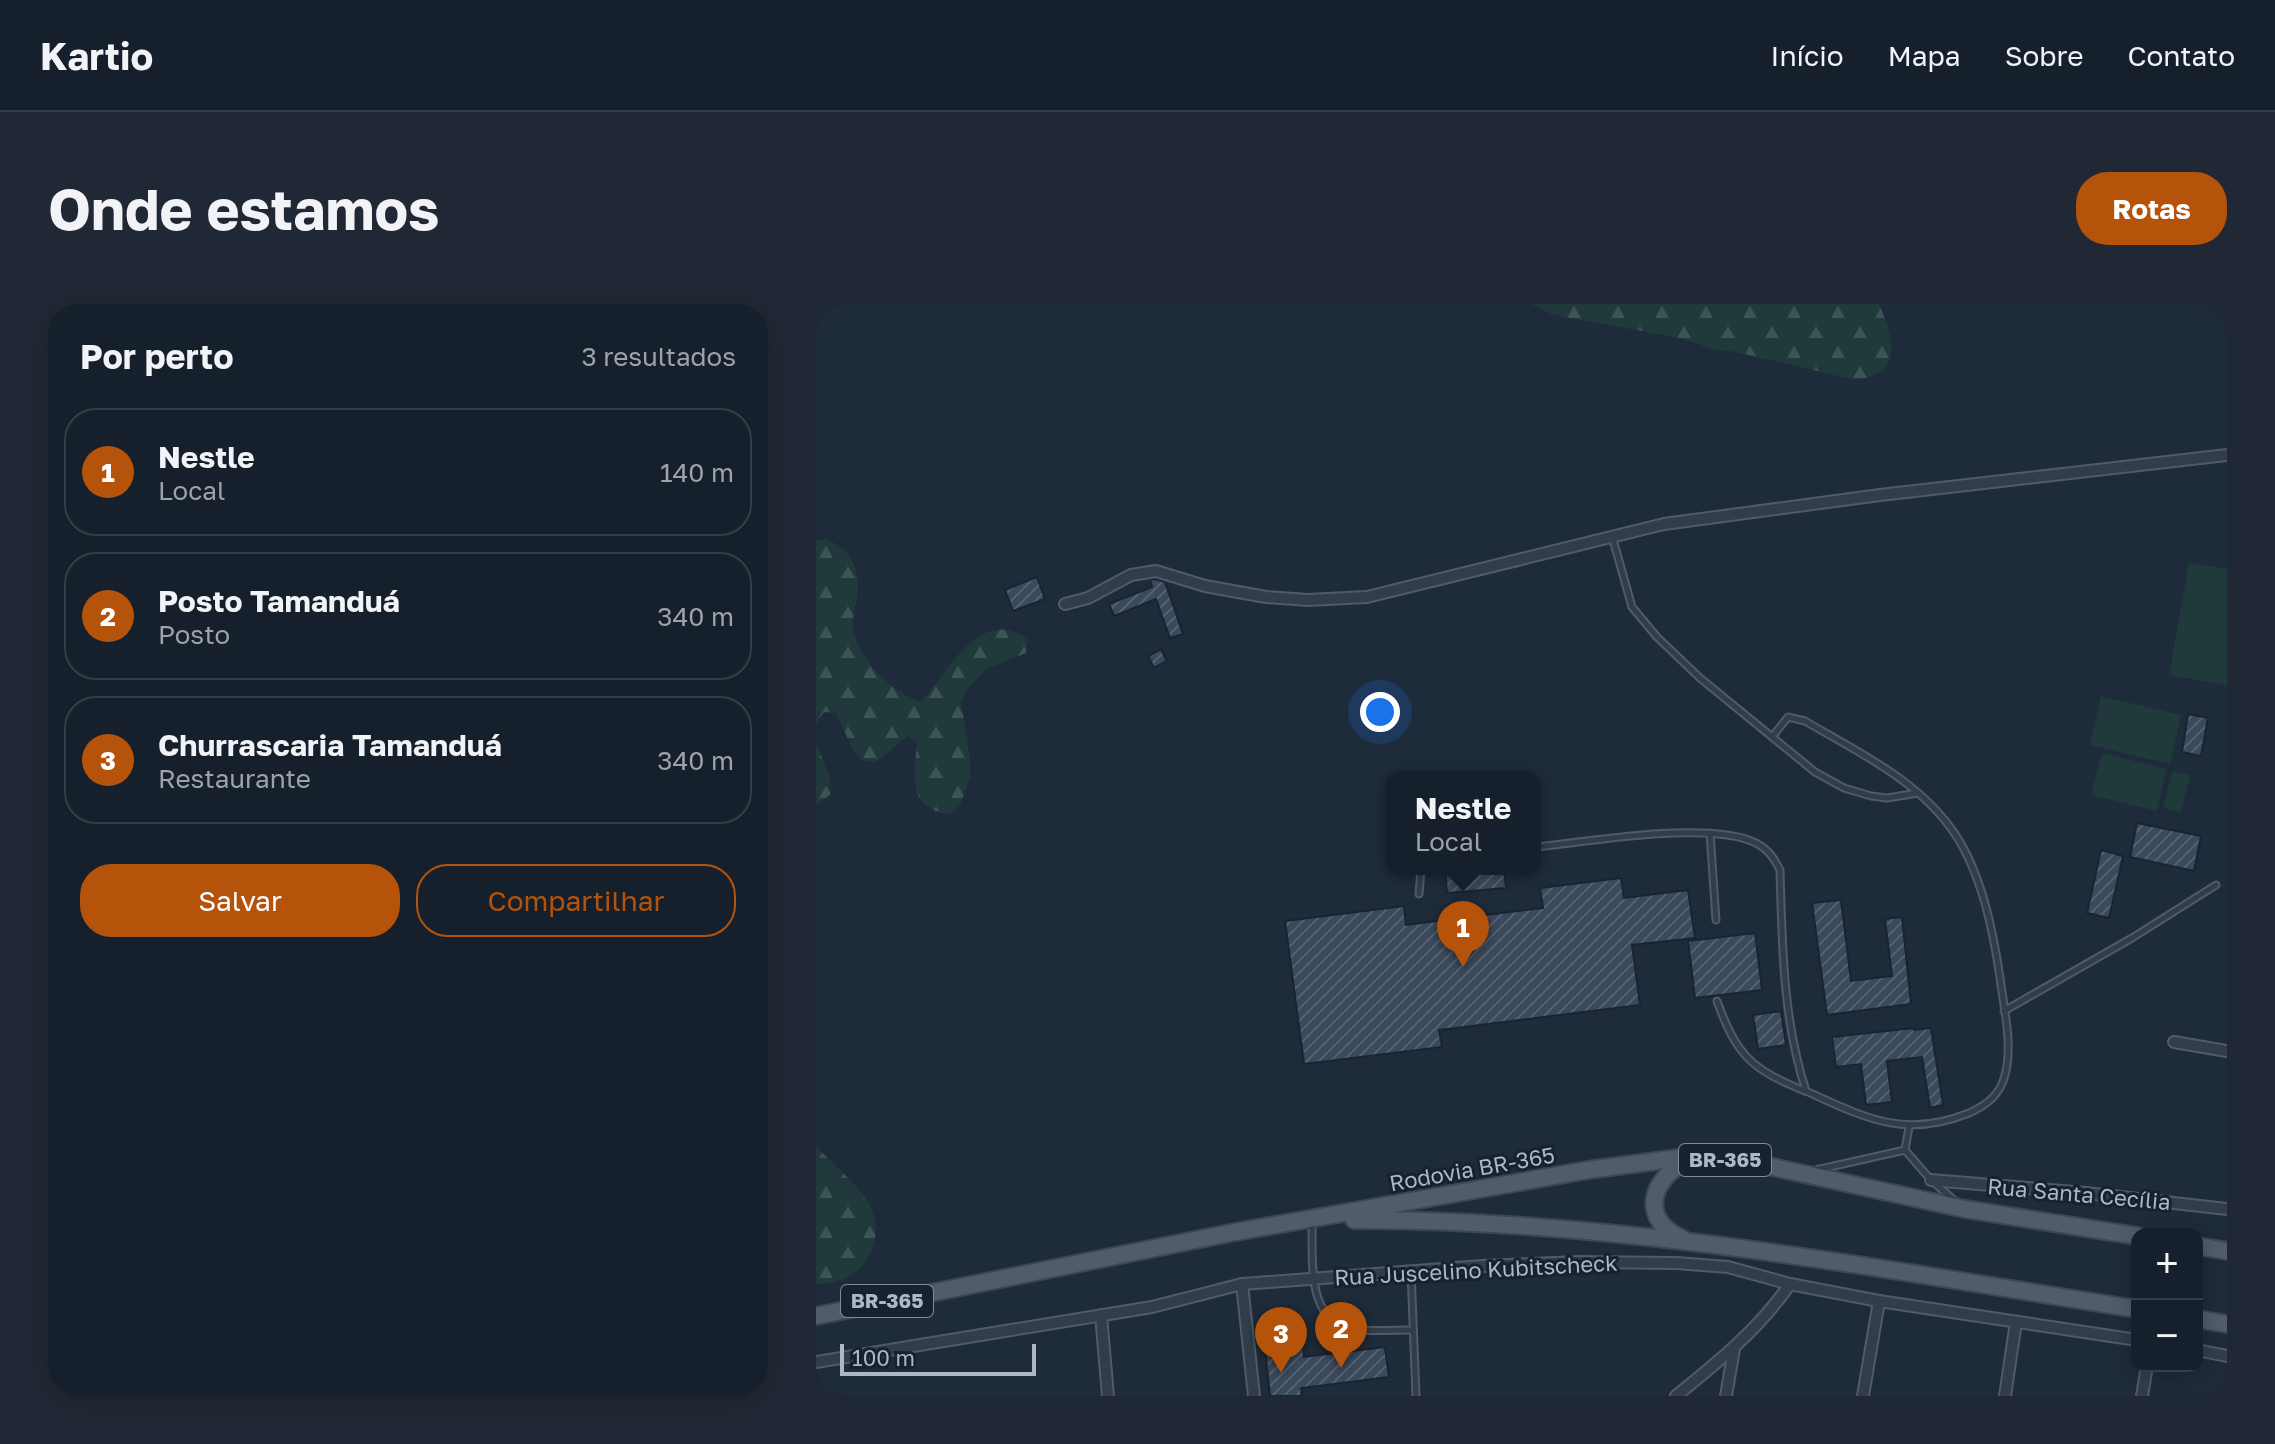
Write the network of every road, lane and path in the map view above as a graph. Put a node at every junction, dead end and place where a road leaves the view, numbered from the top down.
1 (2227, 455) edge
2 (1612, 536) junction
3 (1065, 604) dead end
4 (1772, 737) junction
5 (1919, 793) junction
6 (1710, 833) junction
7 (1541, 846) edge
8 (1421, 875) edge
9 (2216, 885) dead end
10 (1419, 894) dead end
11 (1716, 920) dead end
12 (1717, 1001) dead end
13 (2004, 1011) junction
14 (2174, 1042) dead end
15 (2227, 1051) edge
16 (1806, 1091) junction
17 (1909, 1127) junction
18 (1905, 1150) junction
19 (1694, 1156) junction
20 (1801, 1173) junction
21 (1931, 1180) junction
22 (1965, 1209) junction
23 (2227, 1209) edge
24 (1312, 1220) junction
25 (2131, 1235) edge
26 (1691, 1243) junction
27 (2203, 1247) edge
28 (2227, 1251) edge
29 (1411, 1271) junction
30 (1314, 1279) junction
31 (1242, 1284) junction
32 (1790, 1284) junction
33 (1879, 1301) junction
34 (2131, 1308) edge
35 (1101, 1315) junction
36 (816, 1316) edge
37 (2203, 1320) edge
38 (2016, 1322) junction
39 (2227, 1324) edge
40 (1413, 1330) junction
41 (2131, 1339) edge
42 (1734, 1349) junction
43 (2203, 1351) edge
44 (2227, 1356) edge
45 (816, 1362) edge
46 (2146, 1372) edge
47 (1108, 1396) edge
48 (1254, 1396) edge
49 (1416, 1396) edge
50 (1676, 1396) edge
51 (1726, 1396) edge
52 (1863, 1396) edge
53 (2005, 1396) edge
54 (2142, 1396) edge

1 - 2 street
2 - 3 street
2 - 4 lane
4 - 5 lane
4 - 5 lane
5 - 13 lane
6 - 7 lane
6 - 11 lane
6 - 16 lane
8 - 10 lane
9 - 13 lane
12 - 16 lane
13 - 17 lane
14 - 15 street
16 - 17 lane
17 - 18 lane
18 - 20 lane
18 - 21 lane
19 - 20 main road, Rodovia BR-365 / BR-365
19 - 24 main road, Rodovia BR-365 / BR-365
19 - 26 main road, BR-365
20 - 22 main road, Rodovia BR-365 / BR-365
21 - 22 lane
21 - 23 street, Rua Santa Cecília
22 - 25 main road, Rodovia BR-365 / BR-365
24 - 26 main road, BR-365
24 - 30 lane
24 - 36 main road, Rodovia BR-365 / BR-365
26 - 34 main road, BR-365
27 - 28 main road
29 - 30 street, Rua Juscelino Kubitscheck
29 - 32 street, Rua Juscelino Kubitscheck
29 - 40 lane
30 - 31 street, Rua Juscelino Kubitscheck
30 - 40 lane
31 - 35 street, Rua Juscelino Kubitscheck
31 - 48 street
32 - 33 street, Rua Juscelino Kubitscheck
32 - 42 street
33 - 38 street, Rua Juscelino Kubitscheck
33 - 52 street
35 - 45 street, Rua Juscelino Kubitscheck
35 - 47 street
37 - 39 main road
38 - 41 street, Rua Juscelino Kubitscheck
38 - 53 street
40 - 49 lane
42 - 50 street
42 - 51 street
43 - 44 street
46 - 54 street

